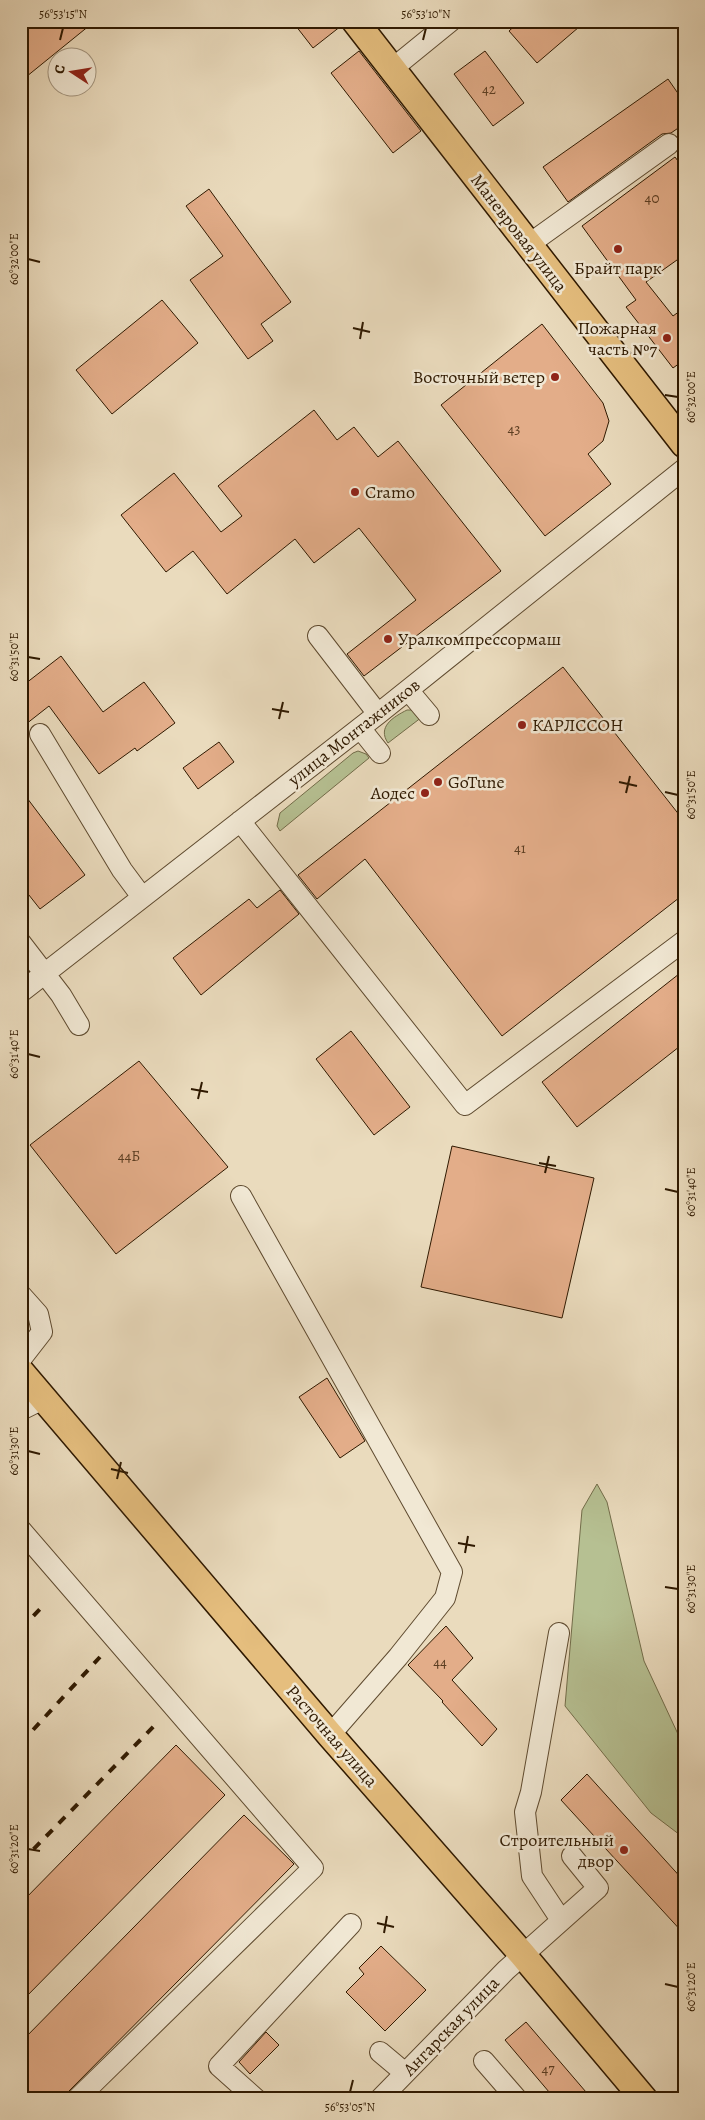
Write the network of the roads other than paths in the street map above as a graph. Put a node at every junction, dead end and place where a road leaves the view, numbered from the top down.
1 (355, 21) edge
2 (451, 21) edge
3 (392, 69) junction
4 (669, 144) dead end
5 (528, 245) junction
6 (684, 444) edge
7 (684, 469) edge
8 (318, 636) dead end
9 (408, 690) junction
10 (378, 714) junction
11 (428, 715) dead end
12 (360, 728) junction
13 (40, 734) dead end
14 (380, 753) dead end
15 (240, 821) junction
16 (142, 897) junction
17 (684, 941) edge
18 (21, 943) edge
19 (46, 973) junction
20 (21, 992) edge
21 (79, 1026) dead end
22 (242, 1196) dead end
23 (21, 1295) edge
24 (21, 1359) edge
25 (21, 1372) edge
26 (45, 1398) junction
27 (21, 1410) edge
28 (21, 1530) edge
29 (559, 1633) dead end
30 (330, 1735) junction
31 (572, 1856) dead end
32 (561, 1920) junction
33 (351, 1924) dead end
34 (522, 1954) junction
35 (380, 2052) dead end
36 (484, 2061) dead end
37 (405, 2073) junction
38 (78, 2099) edge
39 (256, 2099) edge
40 (380, 2099) edge
41 (517, 2099) edge
42 (644, 2099) edge

1 - 3 main road, Маневровая улица
2 - 3 street
3 - 5 main road, Маневровая улица
4 - 5 street
5 - 6 main road, Маневровая улица
7 - 9 street, улица Монтажников
8 - 10 street
9 - 10 street, улица Монтажников
9 - 11 street
10 - 12 street, улица Монтажников
12 - 14 street
12 - 15 street, улица Монтажников
13 - 16 street
15 - 16 street, улица Монтажников
15 - 17 street
16 - 19 street, улица Монтажников
18 - 19 street
19 - 20 street, улица Монтажников
19 - 21 street
22 - 30 street
23 - 24 street
25 - 26 main road, Расточная улица
26 - 27 street
26 - 30 main road, Расточная улица
28 - 38 street
29 - 32 street
30 - 34 main road, Расточная улица
31 - 32 street, Ангарская улица
32 - 34 street, Ангарская улица
33 - 39 street
34 - 37 street, Ангарская улица
34 - 42 main road, Расточная улица
35 - 37 street
36 - 41 street
37 - 40 street, Ангарская улица

